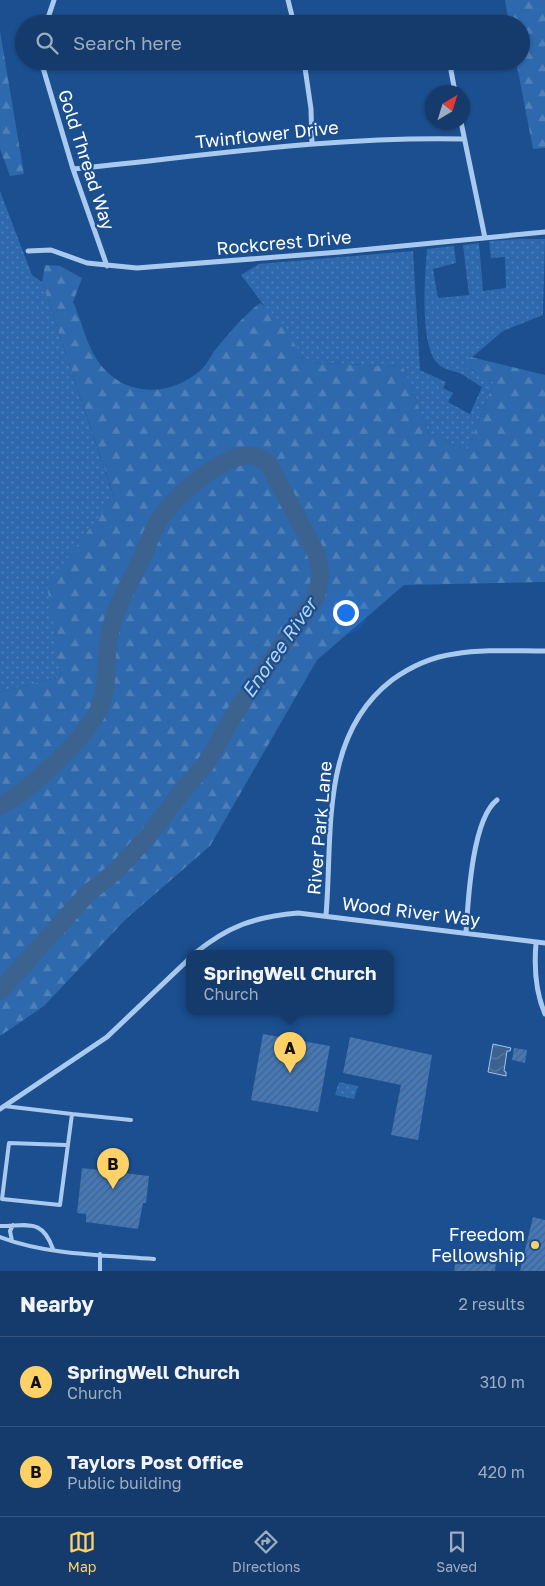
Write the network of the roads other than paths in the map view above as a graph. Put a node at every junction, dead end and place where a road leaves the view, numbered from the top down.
1 (54, 0) edge
2 (288, 0) edge
3 (49, 15) edge
4 (292, 15) edge
5 (44, 70) edge
6 (305, 70) edge
7 (451, 70) edge
8 (454, 85) edge
9 (462, 130) edge
10 (464, 139) junction
11 (312, 144) junction
12 (73, 169) junction
13 (545, 232) edge
14 (485, 238) junction
15 (28, 251) dead end
16 (107, 266) junction
17 (545, 650) edge
18 (498, 800) dead end
19 (326, 915) junction
20 (466, 933) junction
21 (536, 942) junction
22 (545, 944) edge
23 (199, 950) edge
24 (186, 962) edge
25 (545, 1014) edge
26 (2, 1108) edge
27 (72, 1114) junction
28 (131, 1120) dead end
29 (66, 1145) junction
30 (13, 1225) junction
31 (0, 1226) edge
32 (0, 1237) edge
33 (12, 1241) junction
34 (53, 1249) junction
35 (100, 1254) junction
36 (154, 1259) dead end
37 (100, 1271) edge

1 - 3 street
2 - 4 street
5 - 12 street, Gold Thread Way
6 - 11 street
7 - 8 street
9 - 10 street
10 - 11 street, Twinflower Drive
10 - 14 street
11 - 12 street, Twinflower Drive
12 - 16 street, Gold Thread Way
13 - 14 street, Rockcrest Drive
14 - 16 street, Rockcrest Drive
15 - 16 street, Rockcrest Drive
17 - 19 street, River Park Lane
18 - 20 street
19 - 20 street, Wood River Way
19 - 23 street, Wood River Way
20 - 21 street, Wood River Way
21 - 22 street, Wood River Way
21 - 25 street
24 - 26 street
26 - 27 lane
27 - 28 lane
27 - 29 lane
29 - 29 lane
30 - 31 lane
30 - 33 lane
30 - 34 lane
32 - 33 lane
33 - 34 lane
34 - 35 lane
35 - 36 lane
35 - 37 lane

